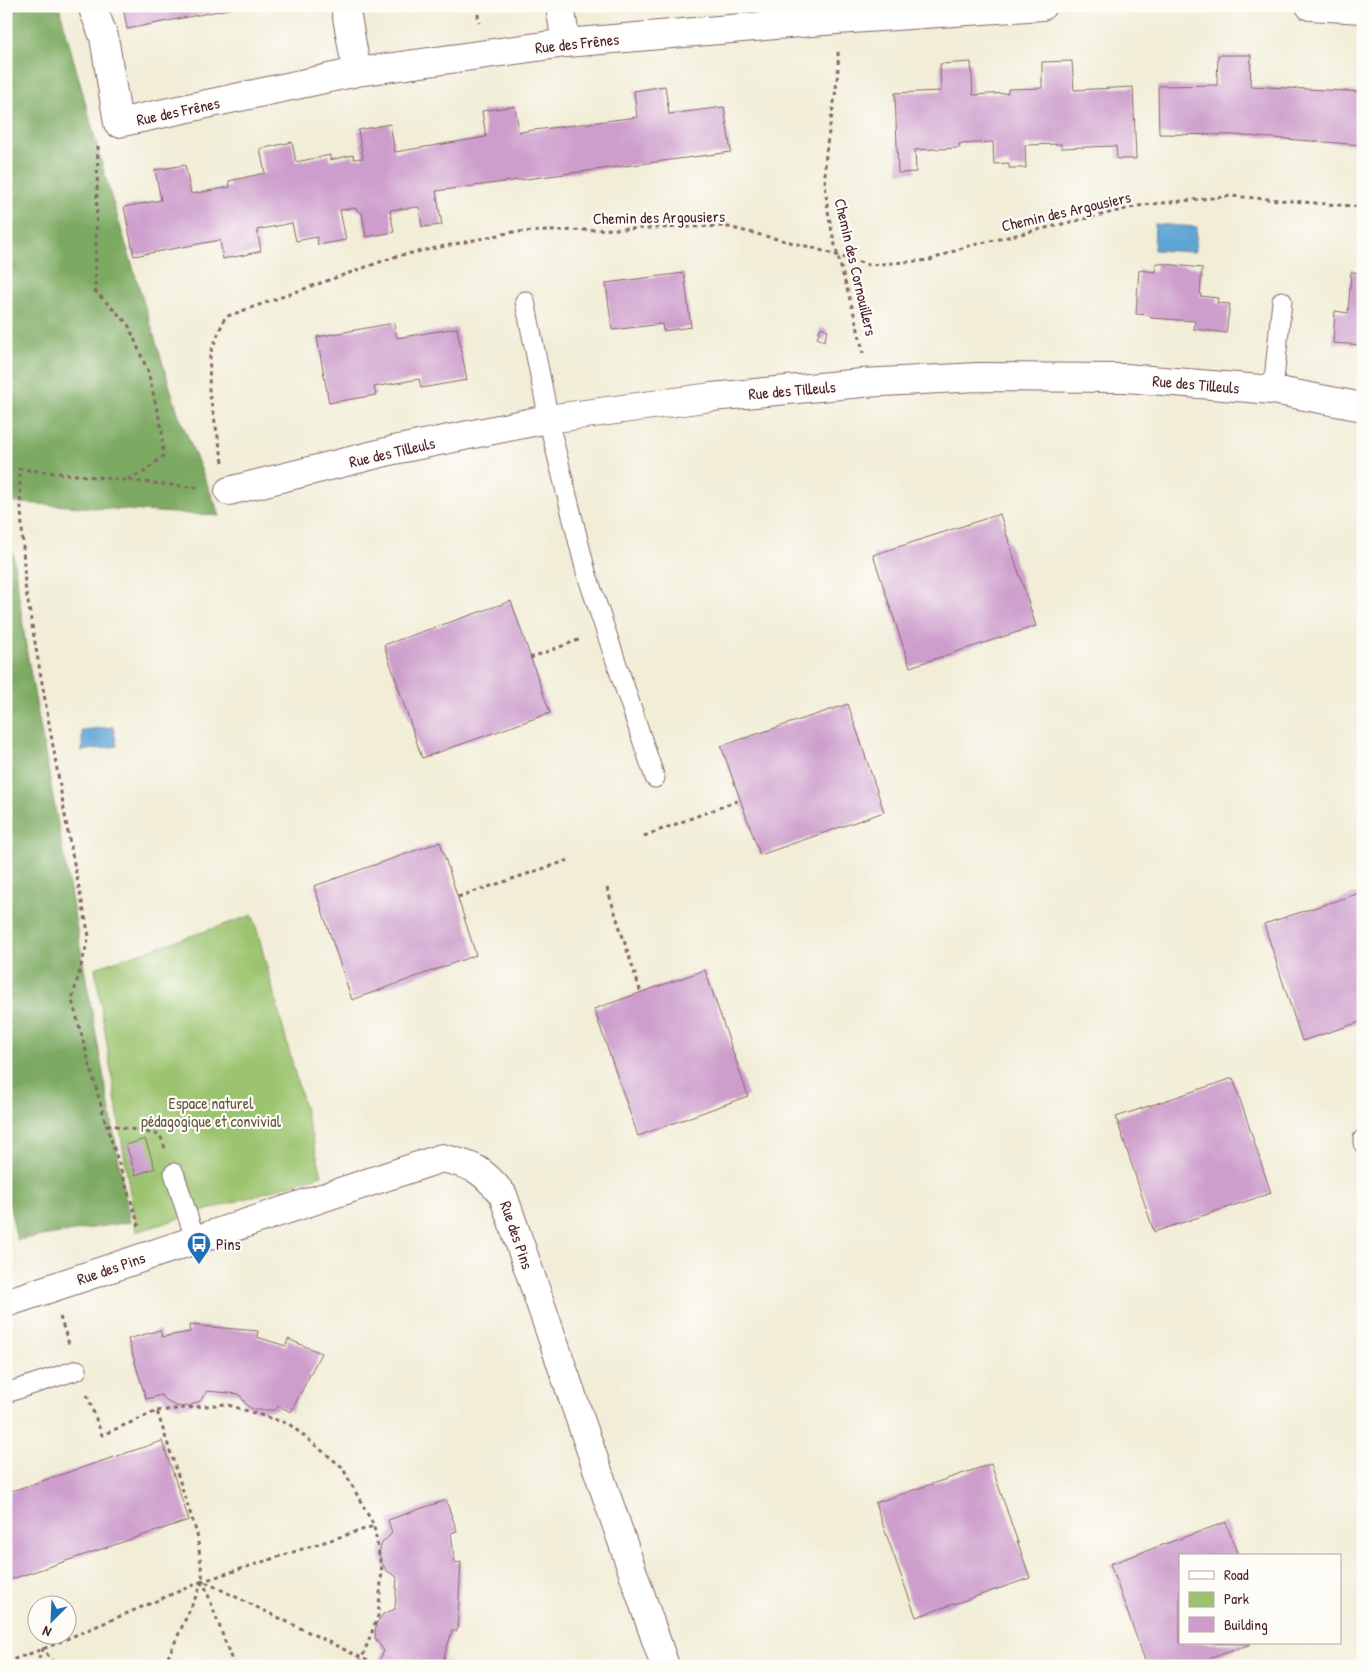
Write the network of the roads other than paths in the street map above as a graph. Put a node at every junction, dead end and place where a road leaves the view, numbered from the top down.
1 (92, 6) edge
2 (345, 6) edge
3 (560, 6) edge
4 (1042, 6) edge
5 (1310, 6) edge
6 (1363, 8) edge
7 (566, 43) junction
8 (357, 72) junction
9 (525, 301) dead end
10 (1282, 301) dead end
11 (1273, 390) junction
12 (1363, 407) edge
13 (548, 419) junction
14 (229, 491) road end
15 (654, 778) dead end
16 (174, 1173) road end
17 (196, 1239) junction
18 (6, 1303) edge
19 (77, 1370) road end
20 (6, 1393) edge
21 (665, 1666) edge

1 - 8 street, Rue des Frênes
2 - 8 street
3 - 7 street
4 - 7 street, Rue des Frênes
5 - 6 street
7 - 8 street, Rue des Frênes
9 - 13 lane
10 - 11 lane
11 - 12 street, Rue des Tilleuls
11 - 13 street, Rue des Tilleuls
13 - 14 street, Rue des Tilleuls
13 - 15 lane
16 - 17 lane
17 - 18 street, Rue des Pins
17 - 21 street, Rue des Pins
19 - 20 lane

